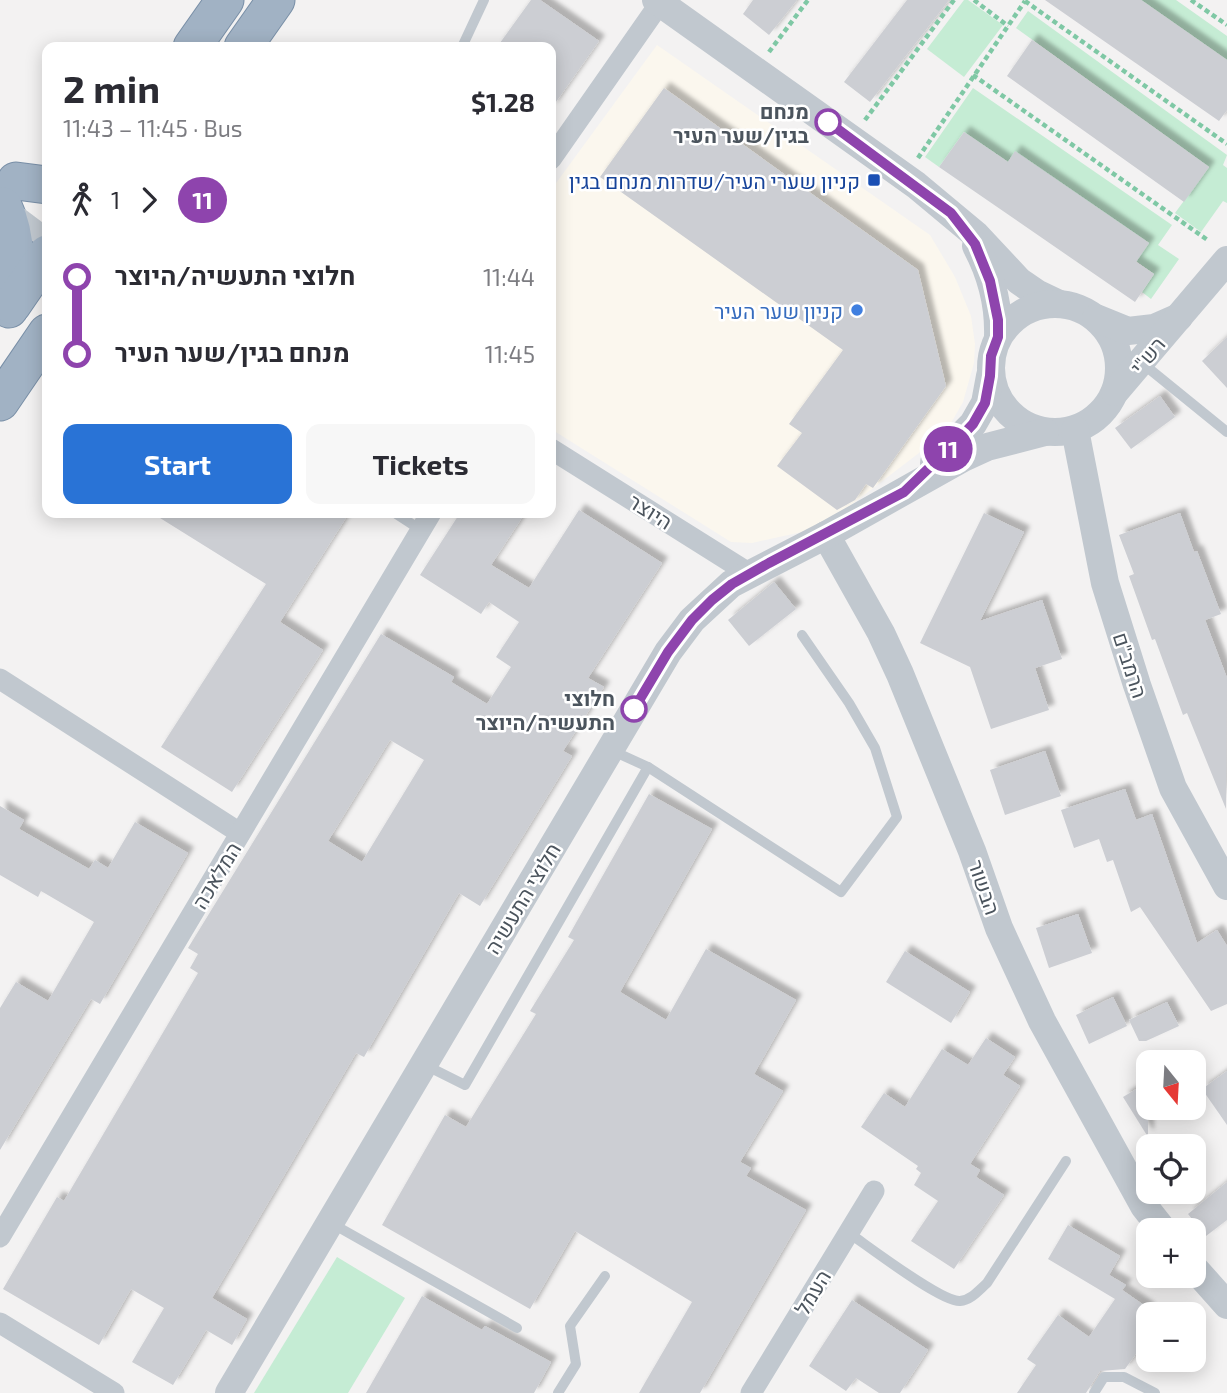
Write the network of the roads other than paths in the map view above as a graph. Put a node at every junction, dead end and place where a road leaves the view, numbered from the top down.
1 (225, 0) edge
2 (276, 0) edge
3 (484, 0) edge
4 (658, 1) edge
5 (196, 42) edge
6 (247, 42) edge
7 (464, 42) edge
8 (556, 148) edge
9 (13, 189) edge
10 (42, 199) edge
11 (951, 213) junction
12 (42, 232) edge
13 (1218, 250) edge
14 (42, 261) edge
15 (1059, 304) junction
16 (4, 316) edge
17 (1094, 317) junction
18 (1179, 317) junction
19 (998, 337) junction
20 (42, 340) edge
21 (1142, 362) junction
22 (990, 376) junction
23 (1115, 392) junction
24 (0, 402) edge
25 (1075, 430) junction
26 (1045, 432) junction
27 (1227, 432) edge
28 (556, 452) edge
29 (904, 492) junction
30 (426, 521) edge
31 (826, 535) junction
32 (750, 574) junction
33 (802, 635) dead end
34 (0, 679) edge
35 (610, 750) junction
36 (648, 767) junction
37 (240, 833) junction
38 (1227, 886) edge
39 (424, 1064) junction
40 (1066, 1161) dead end
41 (874, 1191) dead end
42 (1154, 1218) edge
43 (330, 1222) junction
44 (849, 1233) junction
45 (0, 1237) edge
46 (605, 1276) dead end
47 (1206, 1281) edge
48 (1227, 1305) edge
49 (0, 1323) edge
50 (517, 1328) dead end
51 (114, 1393) edge
52 (229, 1393) edge
53 (558, 1393) edge
54 (751, 1393) edge
55 (1094, 1393) edge
56 (1155, 1393) edge

1 - 5 highway
2 - 6 highway
3 - 7 lane
4 - 8 street
4 - 11 street
9 - 10 street
9 - 12 street
9 - 16 highway
11 - 15 street
11 - 19 street
13 - 18 street, רש"י
14 - 16 highway
15 - 17 street
15 - 19 street
17 - 18 street, רש"י
17 - 23 street
18 - 21 street, רש"י
19 - 22 street
20 - 24 highway
21 - 23 street, רש"י
21 - 27 lane
22 - 26 street
22 - 29 street, חלוצי התעשיה
23 - 25 street
25 - 26 street
25 - 38 street, הרמב"ם
26 - 29 street, חלוצי התעשיה
28 - 32 street, היוצר
29 - 31 street, חלוצי התעשיה
30 - 37 street, המלאכה
31 - 32 street, חלוצי התעשיה
31 - 42 street, הבשור
32 - 35 street, חלוצי התעשיה
33 - 36 lane
34 - 37 street
35 - 36 lane
35 - 39 street, חלוצי התעשיה
36 - 39 lane
37 - 45 street, המלאכה
39 - 43 street, חלוצי התעשיה
40 - 44 lane
41 - 44 street, העמל
43 - 50 lane
43 - 52 street, חלוצי התעשיה
44 - 54 street, העמל
46 - 53 lane
47 - 48 street
49 - 51 street
55 - 56 lane

